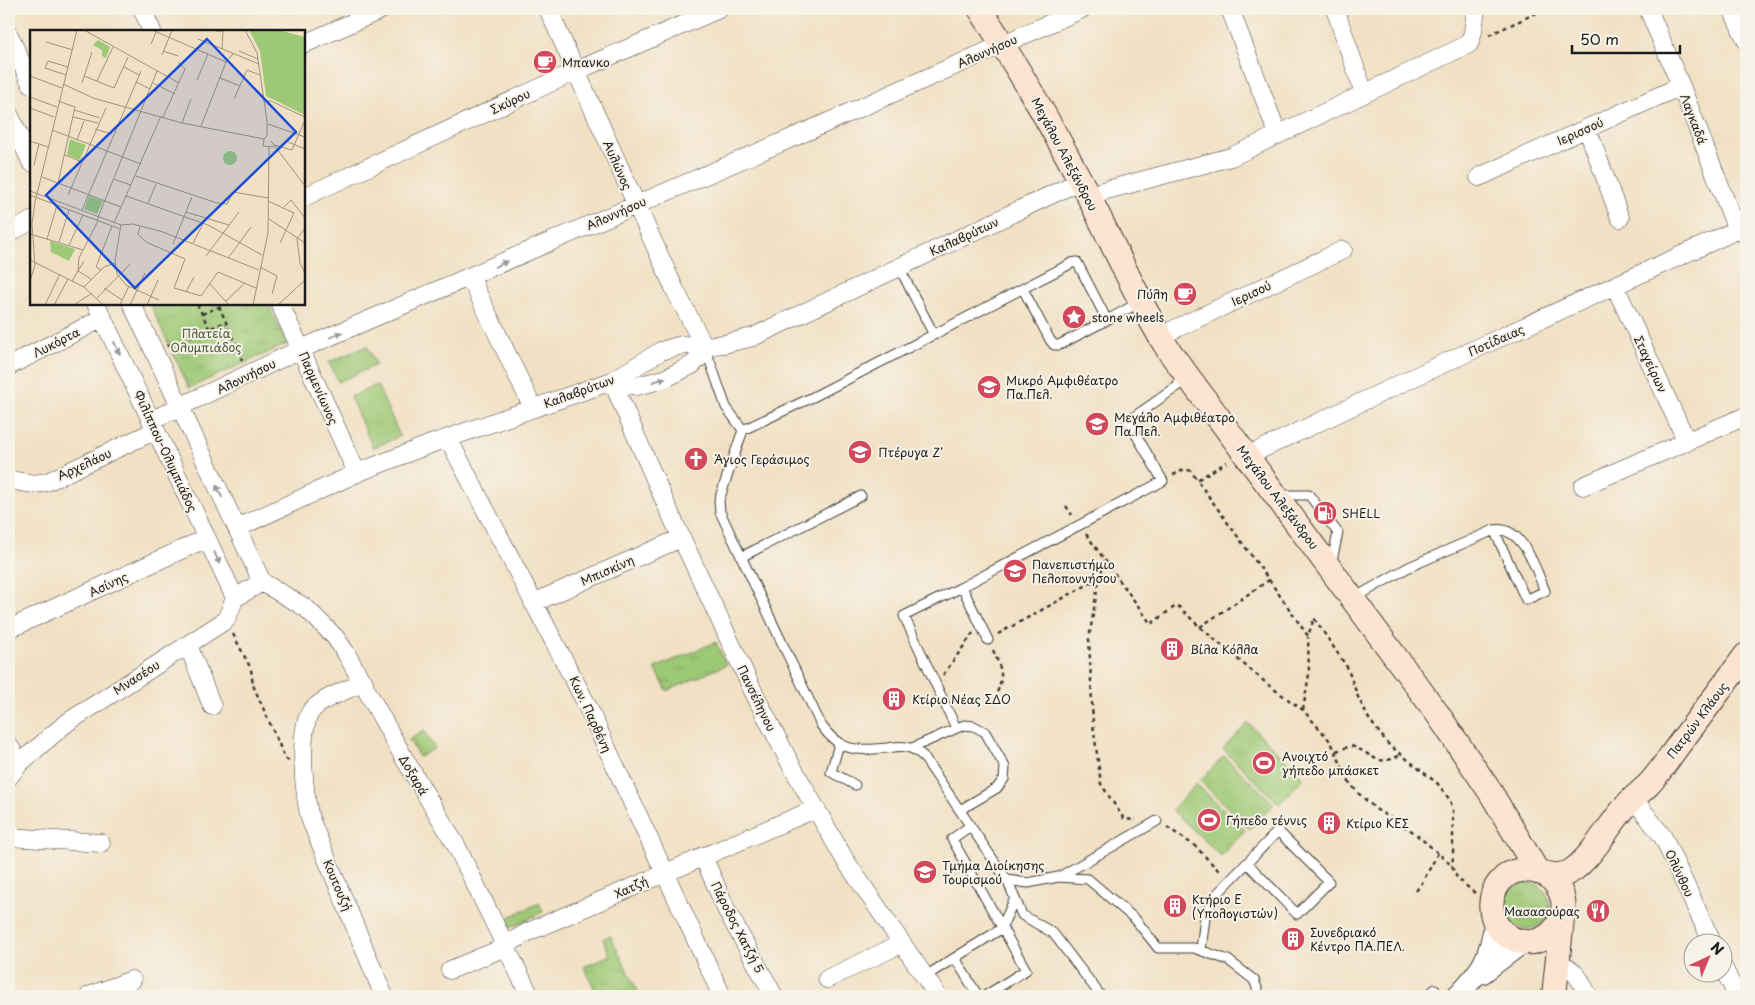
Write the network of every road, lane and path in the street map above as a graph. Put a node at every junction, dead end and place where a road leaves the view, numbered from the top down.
1 (142, 9) edge
2 (381, 9) edge
3 (548, 9) edge
4 (980, 9) edge
5 (1082, 9) edge
6 (1230, 9) edge
7 (1335, 9) edge
8 (1476, 9) edge
9 (1545, 9) edge
10 (1648, 9) edge
11 (1732, 9) edge
12 (709, 11) edge
13 (152, 30) edge
14 (9, 35) edge
15 (1746, 40) edge
16 (305, 44) edge
17 (1003, 44) junction
18 (1469, 44) junction
19 (576, 71) junction
20 (30, 82) edge
21 (1681, 86) junction
22 (1364, 93) junction
23 (9, 116) edge
24 (1587, 128) junction
25 (1278, 135) junction
26 (30, 160) edge
27 (1479, 177) dead end
28 (1084, 188) junction
29 (305, 197) edge
30 (636, 205) junction
31 (1620, 218) dead end
32 (30, 222) edge
33 (1742, 232) edge
34 (9, 233) edge
35 (1343, 250) dead end
36 (899, 267) junction
37 (470, 278) junction
38 (1615, 286) junction
39 (1023, 288) junction
40 (1140, 302) junction
41 (132, 305) edge
42 (198, 305) edge
43 (222, 305) edge
44 (280, 305) edge
45 (219, 306) junction
46 (100, 311) edge
47 (202, 314) junction
48 (1107, 320) junction
49 (226, 322) junction
50 (210, 328) junction
51 (934, 335) junction
52 (1160, 336) junction
53 (704, 346) junction
54 (301, 350) junction
55 (154, 351) junction
56 (9, 366) edge
57 (1182, 370) junction
58 (249, 375) junction
59 (612, 381) junction
60 (181, 407) junction
61 (533, 408) junction
62 (1746, 416) edge
63 (154, 425) junction
64 (743, 430) junction
65 (448, 438) junction
66 (1687, 442) junction
67 (1247, 456) junction
68 (357, 473) junction
69 (9, 480) edge
70 (1197, 480) junction
71 (1163, 481) junction
72 (1584, 486) dead end
73 (861, 496) dead end
74 (1066, 506) dead end
75 (1079, 526) junction
76 (236, 528) junction
77 (1494, 530) junction
78 (207, 538) junction
79 (681, 538) junction
80 (741, 558) junction
81 (1105, 560) junction
82 (1099, 578) junction
83 (1268, 580) junction
84 (262, 582) junction
85 (962, 587) junction
86 (236, 598) junction
87 (1354, 598) junction
88 (533, 603) junction
89 (226, 620) junction
90 (980, 624) junction
91 (1200, 627) junction
92 (9, 629) edge
93 (1308, 636) junction
94 (988, 640) junction
95 (188, 645) junction
96 (1745, 660) edge
97 (364, 682) junction
98 (936, 686) junction
99 (994, 700) dead end
100 (212, 706) dead end
101 (1302, 710) junction
102 (956, 728) junction
103 (839, 744) junction
104 (9, 746) edge
105 (912, 748) junction
106 (1743, 751) dead end
107 (1336, 752) junction
108 (1400, 755) junction
109 (1746, 756) edge
110 (20, 763) junction
111 (304, 770) junction
112 (9, 777) edge
113 (855, 785) dead end
114 (1648, 785) junction
115 (1640, 807) junction
116 (815, 809) junction
117 (960, 810) junction
118 (1506, 818) junction
119 (1157, 821) junction
120 (970, 826) junction
121 (9, 837) edge
122 (100, 843) dead end
123 (1438, 853) junction
124 (702, 856) junction
125 (1247, 864) junction
126 (1452, 866) junction
127 (1540, 872) junction
128 (665, 873) junction
129 (1058, 877) junction
130 (1007, 880) junction
131 (1229, 882) junction
132 (1499, 883) junction
133 (1416, 890) dead end
134 (1476, 894) dead end
135 (1014, 900) junction
136 (1563, 913) junction
137 (1495, 922) junction
138 (1001, 929) junction
139 (1707, 932) edge
140 (1527, 942) junction
141 (901, 944) junction
142 (504, 946) junction
143 (1201, 950) junction
144 (955, 958) junction
145 (1557, 962) junction
146 (450, 970) dead end
147 (924, 977) junction
148 (1475, 977) junction
149 (828, 979) dead end
150 (132, 980) dead end
151 (1730, 982) edge
152 (1434, 989) dead end
153 (88, 996) edge
154 (384, 996) edge
155 (530, 996) edge
156 (722, 996) edge
157 (774, 996) edge
158 (938, 996) edge
159 (978, 996) edge
160 (985, 996) edge
161 (1100, 996) edge
162 (1260, 996) edge
163 (1428, 996) edge
164 (1457, 996) edge
165 (1547, 996) edge
166 (1554, 996) edge
167 (1588, 996) edge
168 (1737, 996) edge

1 - 13 street
2 - 16 street
3 - 19 street, Αυλώνος
4 - 17 main road, Μεγάλου Αλεξάνδρου
5 - 17 street, Αλοννήσου
6 - 25 street
7 - 22 street
8 - 18 street
9 - 18 path
10 - 21 street, Λαγκαδά
11 - 15 street
12 - 19 street, Σκύρου
14 - 20 street
17 - 28 main road, Μεγάλου Αλεξάνδρου
17 - 30 street, Αλοννήσου
18 - 22 street, Καλαβρύτων
19 - 29 street, Σκύρου
19 - 30 street, Αυλώνος
21 - 24 street, Ιερισσού
21 - 33 street, Λαγκαδά
22 - 25 street, Καλαβρύτων
23 - 26 street
24 - 27 street, Ιερισσού
24 - 31 street
25 - 28 street, Καλαβρύτων
28 - 36 street, Καλαβρύτων
28 - 40 main road, Μεγάλου Αλεξάνδρου
37 -> 30 street, Αλοννήσου
30 - 53 street, Αυλώνος
32 - 34 street
33 - 38 street, Ποτίδαιας
35 - 52 street, Ιερισού
36 - 51 lane
36 - 53 street, Καλαβρύτων
54 -> 37 street, Αλοννήσου
37 - 61 street
38 - 66 street, Σταγείρων
38 - 67 street, Ποτίδαιας
39 - 48 lane
39 - 48 lane
39 - 51 lane
40 - 48 lane
40 - 52 main road, Μεγάλου Αλεξάνδρου
41 - 55 street
42 - 47 path
43 - 45 path
44 - 54 street, Παρμενίωνος
45 - 47 path
45 - 49 path
46 - 56 street, Λυκόρτα
46 -> 63 street, Φιλίππου-Ολυμπιάδος
47 - 50 path
49 - 50 path
49 - 58 path
50 - 55 path
51 - 64 lane
52 - 57 main road, Μεγάλου Αλεξάνδρου
53 - 59 street, Καλαβρύτων
59 -> 53 street
53 - 64 lane
54 - 58 street, Αλοννήσου
54 - 68 street, Παρμενίωνος
55 - 60 street
57 - 67 main road, Μεγάλου Αλεξάνδρου
57 - 71 lane
58 - 60 street, Αλοννήσου
59 - 61 street, Καλαβρύτων
59 - 79 street, Πανσέληνου
60 - 63 street, Αλοννήσου
76 -> 60 street
61 - 65 street, Καλαβρύτων
62 - 66 street
63 - 69 street, Αρχελάου
63 - 78 street, Φιλίππου-Ολυμπιάδος
64 - 80 lane
65 - 68 street, Καλαβρύτων
65 - 88 street, Κων. Παρθένη
66 - 72 street
67 - 70 path
67 - 87 main road, Μεγάλου Αλεξάνδρου
68 - 76 street, Καλαβρύτων
70 - 71 path
70 - 83 path
71 - 75 lane
73 - 80 lane
74 - 75 path
75 - 81 path
75 - 85 lane
76 - 84 street
77 - 77 lane
77 - 87 lane
78 -> 86 street, Φιλίππου-Ολυμπιάδος
78 - 92 street, Ασίνης
79 - 88 street, Μπισκίνη
79 - 116 street, Πανσέληνου
80 - 103 lane
81 - 82 path
81 - 91 path
82 - 94 path
82 - 119 path
83 - 91 path
83 - 93 path
84 - 86 street
84 - 97 street, Δοξαρά
85 - 90 lane
85 - 98 lane
86 - 89 street
87 - 118 main road, Μεγάλου Αλεξάνδρου
88 - 128 street, Κων. Παρθένη
89 - 95 street, Μνασέου
89 - 111 path
90 - 94 lane
90 - 98 path
91 - 101 path
93 - 101 path
93 - 108 path
94 - 99 path
95 - 100 street
95 - 110 street, Μνασέου
96 - 114 main road, Πατρών Κλάους
97 - 111 street, Κουτουζή
97 - 142 street, Δοξαρά
98 - 102 lane
101 - 107 path
102 - 105 lane
102 - 117 lane
103 - 105 lane
103 - 113 lane
104 - 110 street
105 - 117 lane
106 - 109 path
107 - 108 path
107 - 123 path
108 - 126 path
110 - 112 street, Μνασέου
111 - 154 street, Κουτουζή
114 - 115 main road
114 - 127 main road
115 - 136 main road
115 - 139 street, Ολύνθου
116 - 124 street, Χατζή
116 - 141 street, Πανσέληνου
117 - 120 lane
118 - 127 main road, Μεγάλου Αλεξάνδρου
118 - 132 main road
119 - 129 lane
119 - 131 path
120 - 130 lane
120 - 138 lane
121 - 122 street
123 - 126 path
123 - 133 path
124 - 128 street, Χατζή
124 - 157 street, Πάροδος Χατζή 5
125 - 125 lane
125 - 131 lane
126 - 134 path
127 - 132 main road
127 - 136 main road
128 - 142 street, Χατζή
128 - 156 street, Κων. Παρθένη
129 - 130 lane
129 - 143 lane
130 - 135 lane
131 - 143 lane
132 - 137 main road
135 - 138 lane
135 - 161 lane
136 - 140 main road
136 - 145 main road
137 - 140 main road
137 - 148 street
138 - 144 lane
138 - 160 lane
140 - 148 street
140 - 165 main road
141 - 147 street, Πανσέληνου
141 - 149 street
142 - 146 street, Χατζή
142 - 155 street, Δοξαρά
143 - 162 lane
144 - 147 lane
144 - 159 lane
145 - 166 main road
145 - 167 street
147 - 158 street, Πανσέληνου
148 - 164 street
150 - 153 street
151 - 168 street
152 - 163 lane

